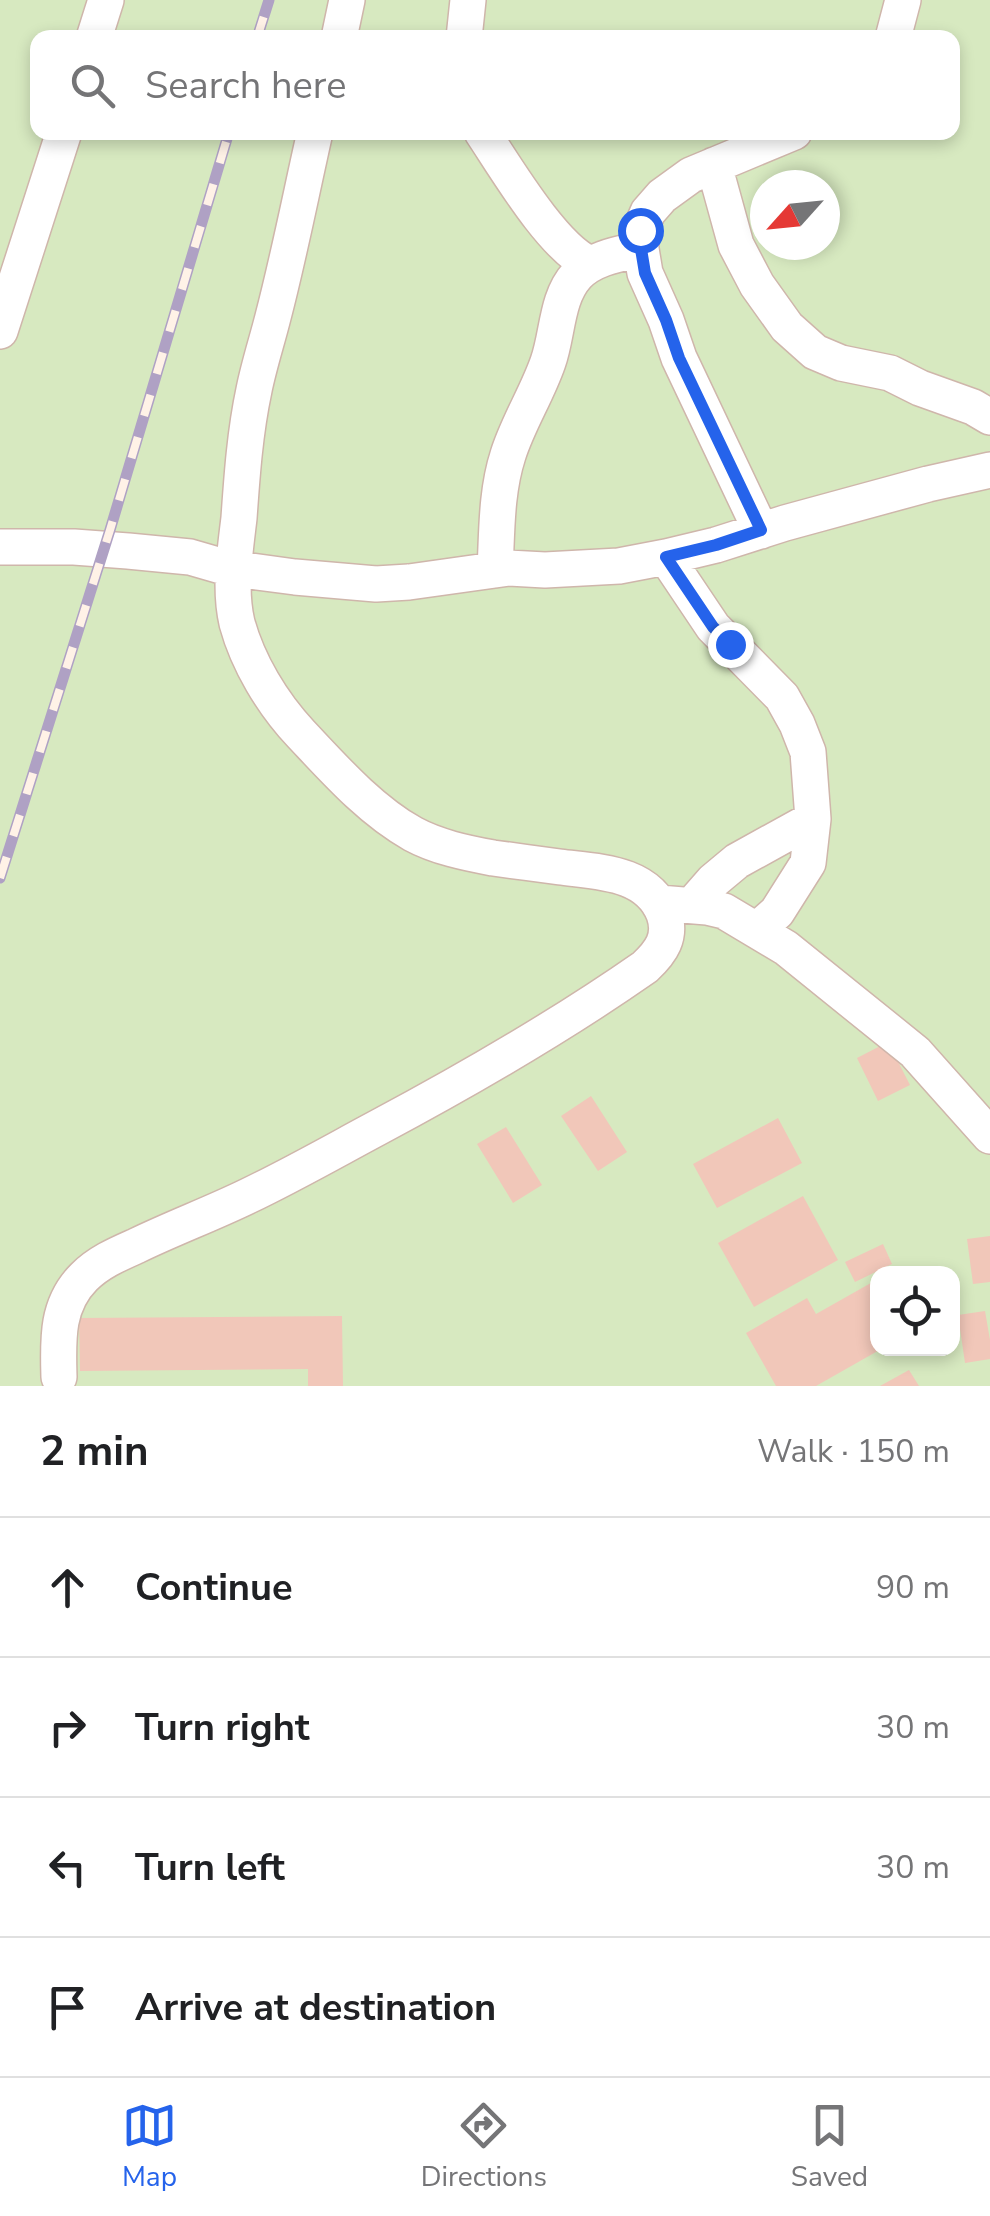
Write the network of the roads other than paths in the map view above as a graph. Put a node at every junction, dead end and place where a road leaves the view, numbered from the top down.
1 (106, 0) edge
2 (347, 0) edge
3 (468, 0) edge
4 (903, 0) edge
5 (97, 30) edge
6 (340, 30) edge
7 (465, 30) edge
8 (895, 30) edge
9 (61, 140) edge
10 (314, 140) edge
11 (487, 140) edge
12 (775, 140) edge
13 (714, 165) junction
14 (641, 249) junction
15 (590, 264) junction
16 (0, 331) edge
17 (990, 417) edge
18 (990, 470) edge
19 (761, 530) junction
20 (0, 547) edge
21 (666, 557) junction
22 (234, 568) junction
23 (495, 570) junction
24 (813, 818) junction
25 (676, 904) junction
26 (758, 930) junction
27 (990, 1136) edge
28 (59, 1377) dead end

1 - 5 street
2 - 6 street
3 - 7 street
4 - 8 street
9 - 16 street
10 - 22 street
11 - 15 street
12 - 13 street
13 - 14 street
13 - 17 street
14 - 15 street
14 - 19 street
15 - 23 street
18 - 19 street
19 - 21 street
20 - 22 street
21 - 23 street
21 - 24 street
22 - 23 street
22 - 25 street
24 - 25 street
24 - 26 street
25 - 26 street
25 - 28 street
26 - 27 street

